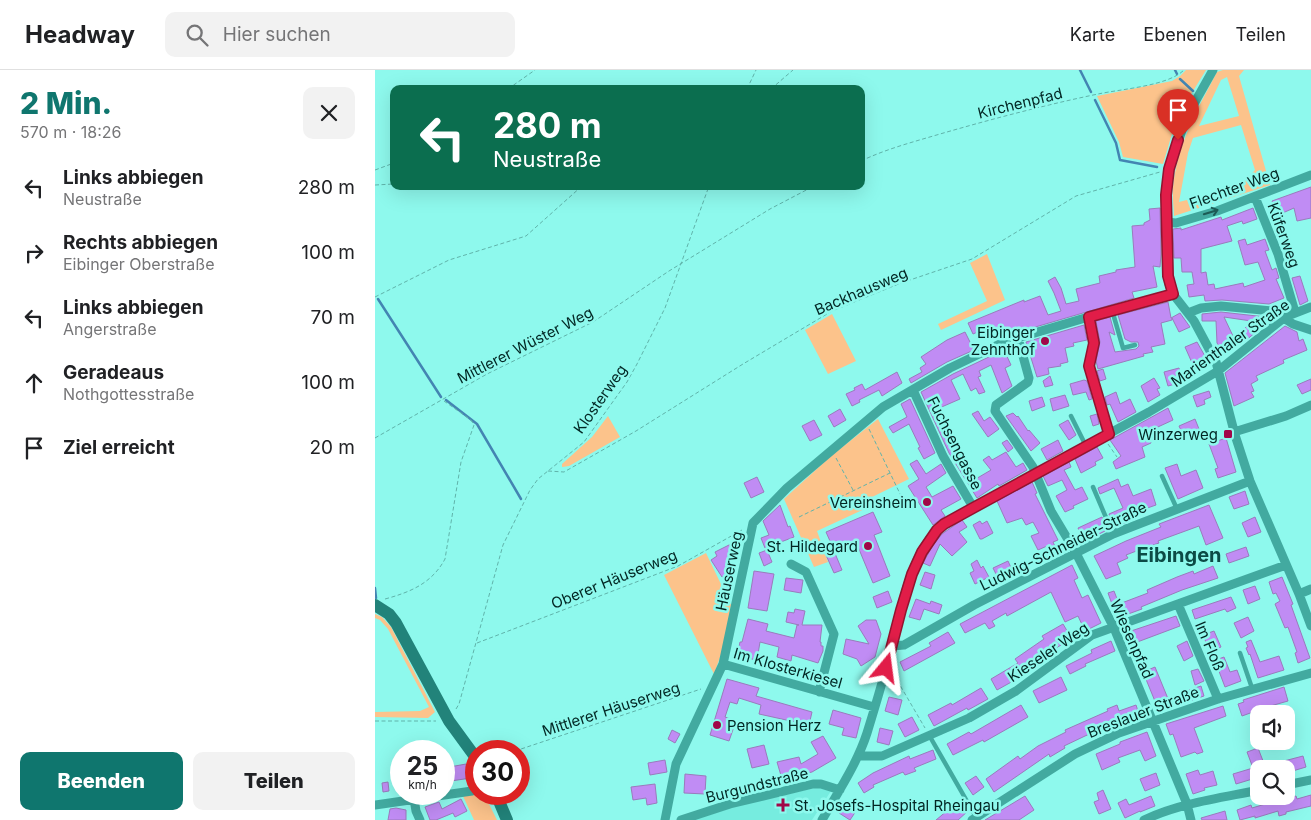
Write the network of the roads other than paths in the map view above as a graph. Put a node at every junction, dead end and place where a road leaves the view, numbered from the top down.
1 (1213, 70) edge
2 (1311, 175) edge
3 (1255, 196) junction
4 (1166, 222) junction
5 (1173, 294) junction
6 (1311, 307) edge
7 (1112, 310) junction
8 (1295, 312) junction
9 (1188, 313) junction
10 (1089, 317) junction
11 (1285, 317) junction
12 (1311, 330) edge
13 (1018, 338) junction
14 (1135, 345) dead end
15 (1218, 372) junction
16 (913, 390) junction
17 (1311, 405) edge
18 (1071, 416) dead end
19 (1234, 432) junction
20 (1106, 435) junction
21 (1086, 446) junction
22 (1036, 474) junction
23 (1163, 476) dead end
24 (1250, 481) junction
25 (1093, 487) dead end
26 (973, 508) junction
27 (1177, 509) junction
28 (1113, 534) junction
29 (1076, 553) junction
30 (791, 564) dead end
31 (1286, 565) junction
32 (1311, 589) edge
33 (1299, 594) junction
34 (1177, 604) junction
35 (376, 605) edge
36 (1311, 626) edge
37 (1114, 628) junction
38 (892, 646) junction
39 (1240, 653) dead end
40 (723, 664) junction
41 (1311, 673) edge
42 (1251, 688) junction
43 (819, 692) junction
44 (1218, 699) junction
45 (874, 707) junction
46 (1152, 721) junction
47 (929, 735) junction
48 (465, 743) edge
49 (858, 756) junction
50 (1311, 780) edge
51 (1295, 783) edge
52 (840, 790) junction
53 (1250, 792) edge
54 (390, 803) edge
55 (1187, 804) junction
56 (375, 805) edge
57 (415, 805) edge
58 (501, 805) edge
59 (975, 819) edge
60 (419, 820) edge
61 (507, 820) edge
62 (665, 820) edge
63 (681, 820) edge
64 (822, 820) edge
65 (1144, 820) edge
66 (1191, 820) edge

1 - 4 street
2 - 3 street, Flechter Weg
4 -> 3 street, Flechter Weg
3 - 8 street, Küferweg
4 - 5 street
5 - 7 street, Häuserweg
5 - 9 street
6 - 8 street, Marienthaler Straße
7 - 10 street, Häuserweg
7 - 14 lane
8 - 11 street, Marienthaler Straße
9 - 11 street
9 - 15 street
10 - 13 street, Häuserweg
10 - 20 street
11 - 12 street
11 - 15 street, Marienthaler Straße
13 - 16 street, Häuserweg
13 - 22 street, Wiesenpfad
15 - 19 street
15 - 20 street, Marienthaler Straße
16 - 26 street, Fuchsengasse
16 - 40 street, Häuserweg
17 - 19 street
18 - 21 lane
19 - 24 street
20 - 21 street, Marienthaler Straße
21 - 22 street, Marienthaler Straße
22 - 26 street, Marienthaler Straße
22 - 29 street, Wiesenpfad
23 - 27 lane
24 - 27 street, Ludwig-Schneider-Straße
24 - 31 street
25 - 28 lane
26 - 38 street, Marienthaler Straße
27 - 28 street, Ludwig-Schneider-Straße
28 - 29 street, Ludwig-Schneider-Straße
29 - 37 street, Wiesenpfad
29 - 38 street, Ludwig-Schneider-Straße
30 - 43 street
31 - 33 street
31 - 34 street, Kieseler Weg
32 - 33 street
33 - 36 street
34 - 37 street, Kieseler Weg
34 - 44 street, Im Floß
35 - 48 main road
37 - 46 street, Wiesenpfad
37 - 47 street, Kieseler Weg
38 - 45 street, Marienthaler Straße
39 - 42 lane
40 - 43 street, Im Klosterkiesel
40 - 62 street, Häuserweg
41 - 42 street, Breslauer Straße
42 - 44 street, Breslauer Straße
43 - 45 street, Im Klosterkiesel
44 - 46 street, Breslauer Straße
45 - 49 street, Marienthaler Straße
46 - 55 street, Wiesenpfad
46 - 59 street, Breslauer Straße
47 - 49 street, Kieseler Weg
47 - 59 lane
49 - 52 street, Marienthaler Straße
50 - 51 street
52 - 63 street, Burgundstraße
52 - 64 street, Marienthaler Straße
53 - 55 street
54 - 56 street
55 - 65 street
55 - 66 street, Wiesenpfad
57 - 60 street
58 - 61 main road

